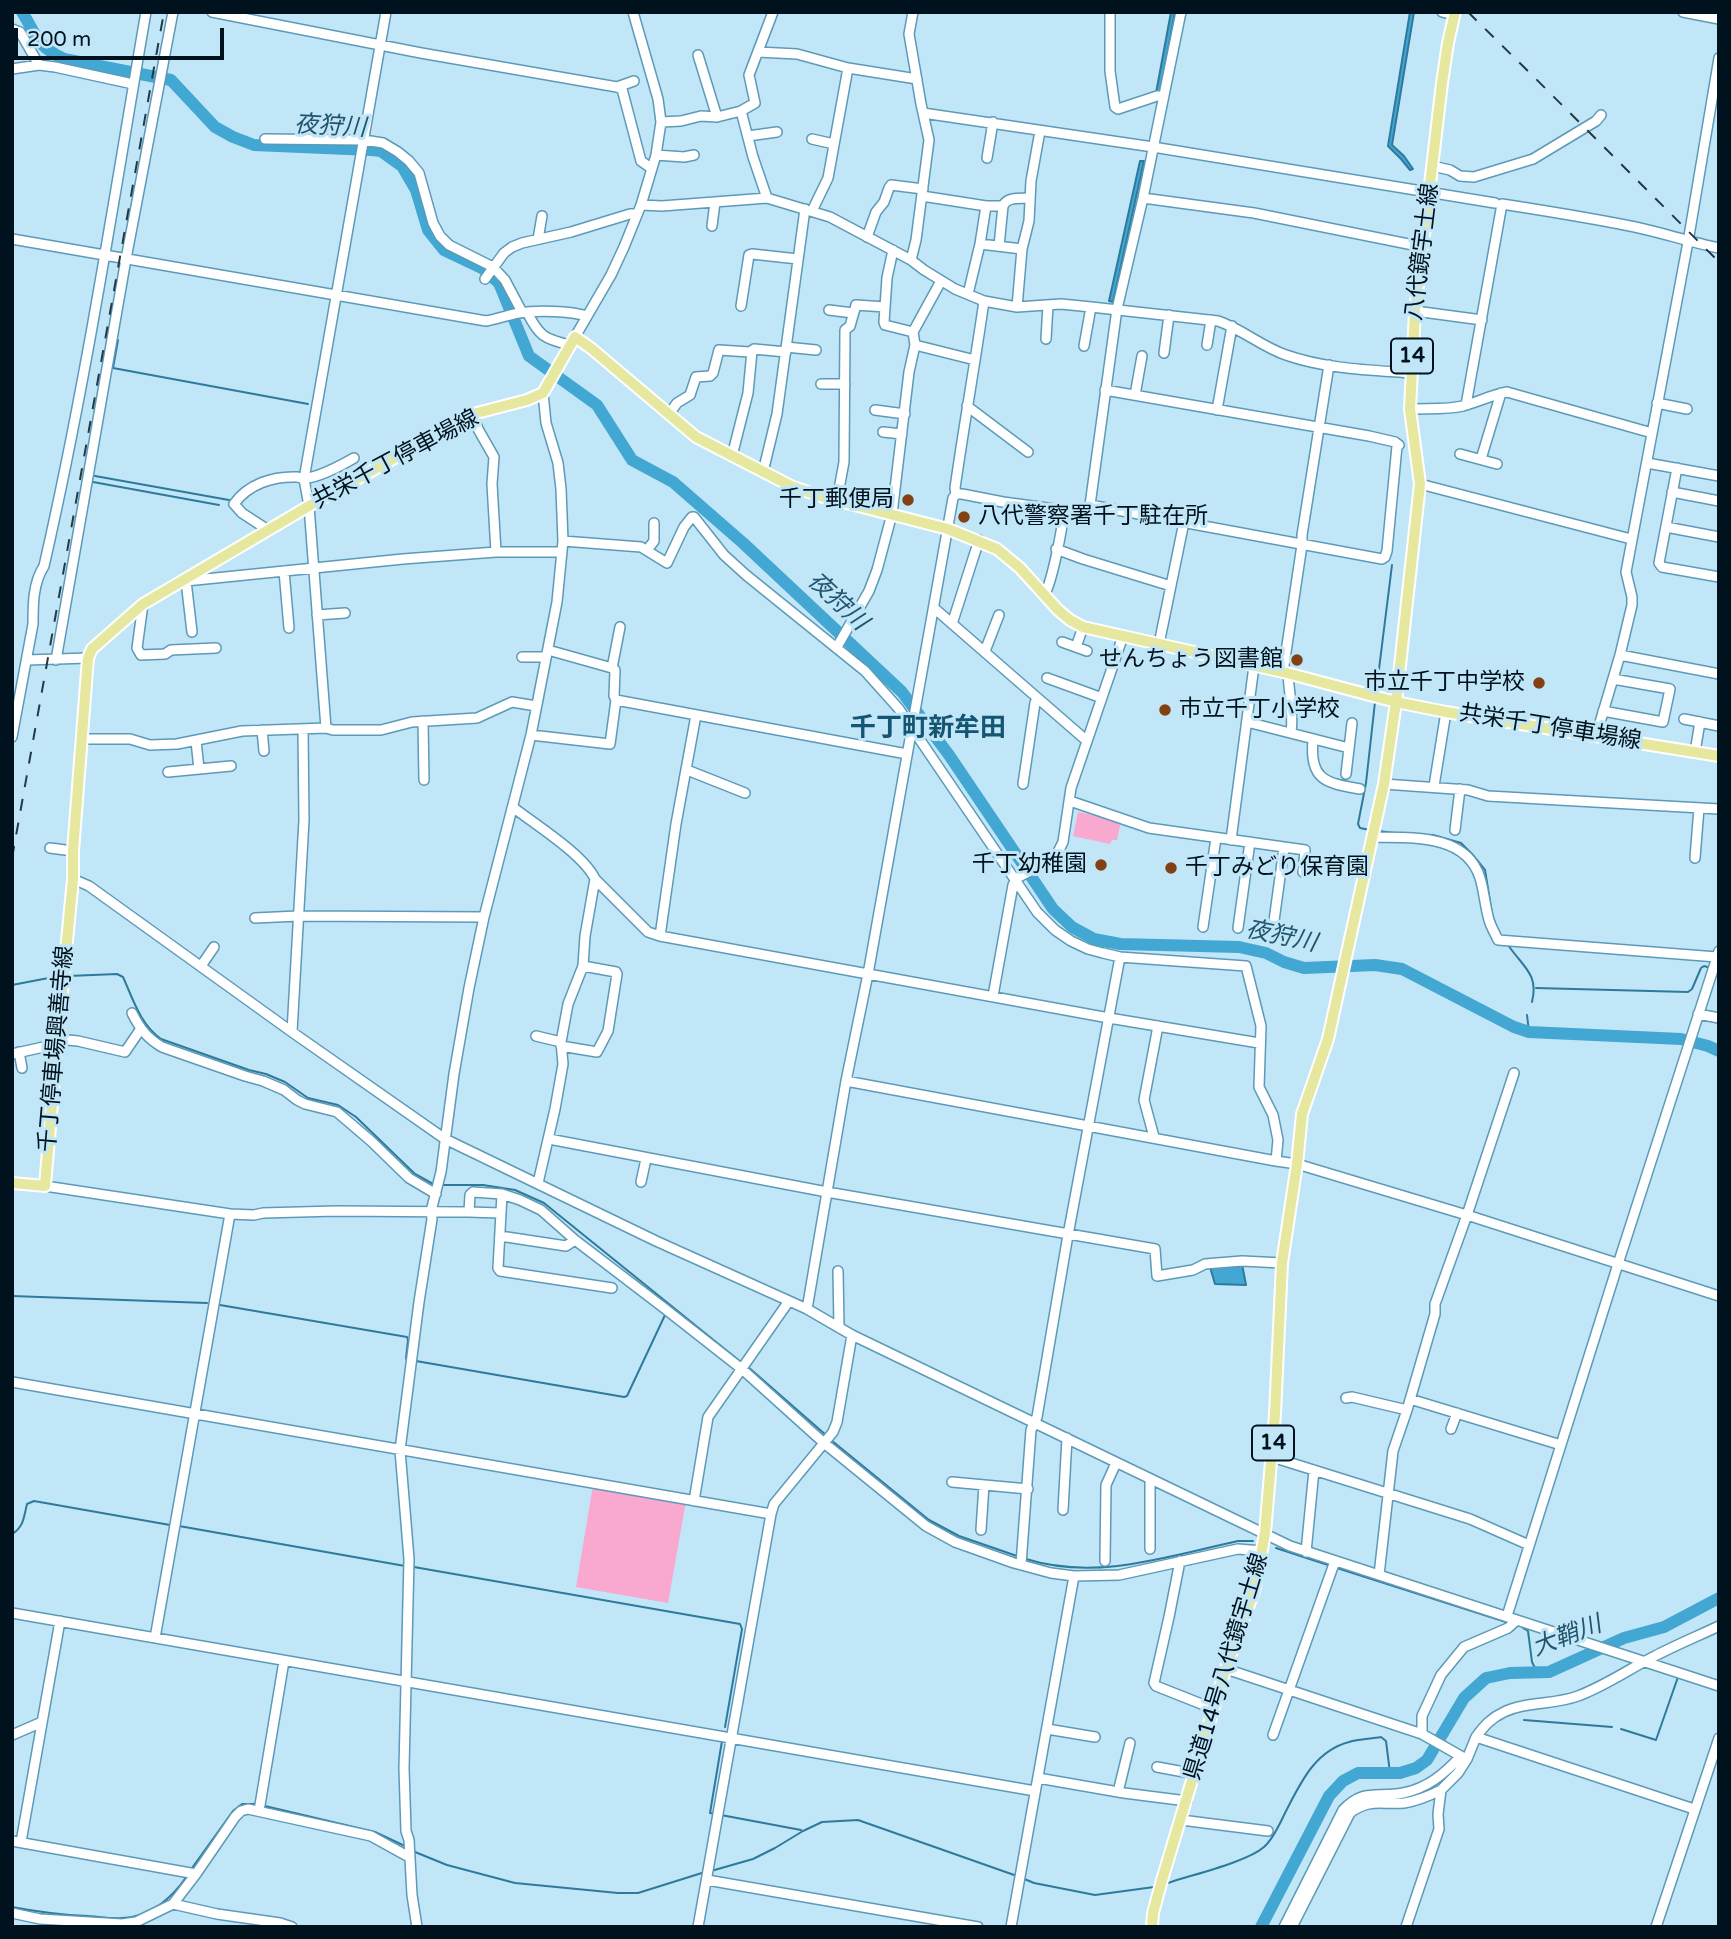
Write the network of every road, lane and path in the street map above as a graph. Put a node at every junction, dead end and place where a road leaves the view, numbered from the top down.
1 (146, 12) edge
2 (173, 12) edge
3 (212, 12) edge
4 (386, 12) edge
5 (633, 12) edge
6 (772, 12) edge
7 (913, 12) edge
8 (1110, 12) edge
9 (1181, 12) edge
10 (1442, 12) edge
11 (1683, 12) edge
12 (1454, 13) edge
13 (1719, 19) edge
14 (12, 29) edge
15 (380, 45) junction
16 (758, 52) junction
17 (698, 55) dead end
18 (1719, 58) edge
19 (37, 61) junction
20 (848, 68) junction
21 (12, 69) edge
22 (917, 79) junction
23 (634, 81) dead end
24 (133, 84) junction
25 (617, 87) junction
26 (1164, 96) junction
27 (741, 111) junction
28 (923, 113) junction
29 (1601, 115) dead end
30 (717, 117) junction
31 (661, 122) junction
32 (993, 122) junction
33 (1040, 131) junction
34 (777, 132) dead end
35 (748, 136) junction
36 (265, 139) dead end
37 (812, 139) dead end
38 (364, 141) junction
39 (834, 144) junction
40 (1153, 147) junction
41 (656, 155) junction
42 (694, 155) dead end
43 (987, 158) dead end
44 (1432, 166) junction
45 (651, 168) junction
46 (1429, 191) junction
47 (922, 193) junction
48 (767, 198) junction
49 (1030, 198) junction
50 (1143, 198) junction
51 (715, 202) junction
52 (1495, 202) dead end
53 (986, 206) junction
54 (1003, 206) junction
55 (639, 210) junction
56 (808, 210) junction
57 (542, 216) dead end
58 (712, 226) dead end
59 (867, 237) junction
60 (12, 239) edge
61 (538, 239) junction
62 (1688, 242) junction
63 (980, 244) junction
64 (999, 246) junction
65 (1423, 247) junction
66 (1719, 248) edge
67 (1022, 249) junction
68 (893, 250) junction
69 (104, 255) junction
70 (126, 259) junction
71 (798, 259) junction
72 (911, 260) junction
73 (489, 273) junction
74 (941, 281) junction
75 (968, 294) junction
76 (335, 295) junction
77 (984, 302) junction
78 (1048, 305) junction
79 (741, 306) dead end
80 (884, 307) junction
81 (1017, 307) junction
82 (1091, 307) junction
83 (1117, 309) junction
84 (829, 310) dead end
85 (1415, 311) junction
86 (523, 312) junction
87 (853, 313) junction
88 (1169, 315) junction
89 (587, 316) junction
90 (1211, 320) junction
91 (1482, 320) junction
92 (1232, 326) junction
93 (913, 332) junction
94 (1046, 339) dead end
95 (573, 341) junction
96 (915, 345) junction
97 (1208, 345) dead end
98 (1084, 346) dead end
99 (786, 350) junction
100 (816, 350) dead end
101 (752, 351) junction
102 (1164, 352) dead end
103 (1142, 356) dead end
104 (975, 360) junction
105 (1329, 365) junction
106 (1411, 373) junction
107 (821, 384) dead end
108 (845, 384) junction
109 (545, 388) junction
110 (1105, 390) junction
111 (1501, 393) junction
112 (1135, 395) junction
113 (1657, 403) junction
114 (1466, 405) junction
115 (967, 406) junction
116 (1687, 409) dead end
117 (874, 410) dead end
118 (1217, 410) junction
119 (1410, 410) junction
120 (473, 414) junction
121 (669, 414) junction
122 (905, 414) junction
123 (1318, 428) junction
124 (883, 432) dead end
125 (1652, 433) junction
126 (902, 434) junction
127 (1028, 452) dead end
128 (1460, 454) dead end
129 (732, 456) junction
130 (354, 458) dead end
131 (1481, 459) junction
132 (1647, 463) junction
133 (1497, 464) dead end
134 (1677, 468) junction
135 (763, 472) junction
136 (1719, 476) edge
137 (304, 479) junction
138 (1420, 484) junction
139 (1672, 492) junction
140 (956, 494) junction
141 (837, 500) junction
142 (1719, 501) edge
143 (1090, 505) junction
144 (309, 506) junction
145 (1064, 509) junction
146 (892, 514) junction
147 (1184, 522) junction
148 (654, 523) dead end
149 (1666, 527) junction
150 (948, 529) junction
151 (268, 530) junction
152 (1719, 537) edge
153 (1631, 539) junction
154 (979, 540) junction
155 (563, 541) junction
156 (1302, 545) junction
157 (1056, 549) junction
158 (646, 550) junction
159 (496, 552) junction
160 (561, 552) junction
161 (314, 568) junction
162 (284, 571) junction
163 (1719, 577) edge
164 (184, 580) junction
165 (1171, 586) junction
166 (1044, 595) junction
167 (143, 604) junction
168 (934, 608) junction
169 (345, 613) dead end
170 (317, 615) junction
171 (999, 615) dead end
172 (952, 624) junction
173 (1083, 626) junction
174 (620, 627) dead end
175 (289, 628) dead end
176 (192, 632) dead end
177 (1122, 636) junction
178 (1062, 642) dead end
179 (1159, 644) junction
180 (838, 646) junction
181 (1076, 647) junction
182 (216, 648) dead end
183 (985, 651) junction
184 (1087, 651) dead end
185 (547, 654) junction
186 (1620, 655) junction
187 (522, 657) dead end
188 (88, 658) junction
189 (27, 660) junction
190 (55, 660) junction
191 (1254, 666) junction
192 (612, 668) junction
193 (1285, 673) junction
194 (1719, 674) edge
195 (1047, 678) dead end
196 (1613, 678) junction
197 (16, 691) edge
198 (1037, 698) junction
199 (1101, 698) junction
200 (616, 700) junction
201 (1393, 701) junction
202 (536, 706) junction
203 (1603, 711) junction
204 (1446, 712) junction
205 (696, 715) junction
206 (1684, 719) dead end
207 (423, 721) junction
208 (1247, 722) junction
209 (1700, 722) junction
210 (1352, 723) dead end
211 (1719, 726) edge
212 (912, 727) junction
213 (326, 728) junction
214 (303, 729) junction
215 (262, 730) junction
216 (1291, 733) junction
217 (531, 735) junction
218 (1596, 736) junction
219 (12, 737) edge
220 (83, 739) junction
221 (1313, 740) junction
222 (196, 741) junction
223 (1087, 741) junction
224 (1349, 748) junction
225 (264, 751) dead end
226 (1695, 752) junction
227 (907, 754) junction
228 (1719, 756) edge
229 (231, 766) dead end
230 (198, 769) junction
231 (687, 770) junction
232 (168, 772) dead end
233 (1346, 774) dead end
234 (424, 780) dead end
235 (1023, 784) dead end
236 (1384, 784) junction
237 (1434, 786) junction
238 (1360, 789) dead end
239 (1461, 789) junction
240 (745, 793) dead end
241 (1070, 801) junction
242 (513, 808) junction
243 (1699, 808) junction
244 (1719, 809) edge
245 (1455, 830) dead end
246 (1373, 832) junction
247 (1216, 838) junction
248 (1231, 839) junction
249 (1250, 842) junction
250 (50, 848) dead end
251 (1284, 848) junction
252 (72, 851) junction
253 (1695, 858) dead end
254 (1303, 872) dead end
255 (73, 879) junction
256 (595, 879) junction
257 (1016, 879) junction
258 (298, 916) junction
259 (255, 918) dead end
260 (484, 918) junction
261 (1203, 928) dead end
262 (1238, 928) dead end
263 (1273, 928) dead end
264 (660, 936) junction
265 (214, 947) dead end
266 (1120, 957) junction
267 (1716, 962) edge
268 (201, 966) junction
269 (583, 966) junction
270 (868, 974) junction
271 (993, 996) junction
272 (132, 1013) dead end
273 (1697, 1016) junction
274 (1109, 1018) junction
275 (1719, 1018) edge
276 (1158, 1026) junction
277 (140, 1030) junction
278 (292, 1032) junction
279 (536, 1036) dead end
280 (57, 1042) junction
281 (1259, 1043) junction
282 (561, 1044) junction
283 (15, 1053) edge
284 (22, 1068) dead end
285 (1514, 1073) dead end
286 (846, 1081) junction
287 (1089, 1125) junction
288 (1154, 1137) junction
289 (446, 1139) junction
290 (549, 1139) junction
291 (646, 1159) junction
292 (1276, 1161) junction
293 (1297, 1164) junction
294 (641, 1182) dead end
295 (12, 1183) edge
296 (538, 1183) junction
297 (45, 1186) junction
298 (438, 1188) junction
299 (827, 1192) junction
300 (502, 1194) junction
301 (431, 1211) junction
302 (470, 1212) junction
303 (500, 1213) junction
304 (230, 1214) junction
305 (1467, 1215) junction
306 (1068, 1235) junction
307 (500, 1236) junction
308 (575, 1240) junction
309 (1282, 1263) junction
310 (1618, 1264) junction
311 (838, 1271) dead end
312 (611, 1288) dead end
313 (1719, 1296) edge
314 (789, 1301) junction
315 (807, 1309) junction
316 (839, 1327) junction
317 (852, 1335) junction
318 (745, 1367) junction
319 (12, 1382) edge
320 (1346, 1398) dead end
321 (1410, 1399) junction
322 (1406, 1410) junction
323 (1457, 1413) junction
324 (194, 1414) junction
325 (1034, 1423) junction
326 (1451, 1429) dead end
327 (828, 1438) junction
328 (1067, 1438) junction
329 (1561, 1445) junction
330 (400, 1450) junction
331 (1272, 1457) junction
332 (1116, 1463) junction
333 (1314, 1470) junction
334 (1150, 1479) junction
335 (952, 1482) dead end
336 (984, 1485) junction
337 (1028, 1489) junction
338 (1388, 1492) junction
339 (694, 1501) junction
340 (1063, 1510) dead end
341 (771, 1514) junction
342 (981, 1530) dead end
343 (1265, 1533) junction
344 (1529, 1545) junction
345 (1150, 1549) dead end
346 (1262, 1551) junction
347 (1306, 1552) junction
348 (1023, 1557) junction
349 (1105, 1561) dead end
350 (1180, 1561) junction
351 (1334, 1562) junction
352 (1380, 1575) junction
353 (1074, 1576) junction
354 (12, 1613) edge
355 (1512, 1618) junction
356 (60, 1621) junction
357 (1719, 1626) edge
358 (155, 1638) junction
359 (284, 1661) junction
360 (1640, 1661) junction
361 (1226, 1669) junction
362 (406, 1682) junction
363 (1719, 1686) edge
364 (1289, 1690) junction
365 (1214, 1709) junction
366 (43, 1723) junction
367 (1047, 1729) junction
368 (12, 1735) edge
369 (1273, 1735) dead end
370 (1426, 1735) junction
371 (1095, 1737) dead end
372 (1476, 1737) junction
373 (1719, 1738) edge
374 (731, 1739) junction
375 (1129, 1743) dead end
376 (1460, 1755) junction
377 (1157, 1767) dead end
378 (1195, 1774) junction
379 (1038, 1778) junction
380 (1441, 1790) junction
381 (1035, 1791) junction
382 (1118, 1792) junction
383 (1187, 1801) junction
384 (259, 1807) junction
385 (1694, 1809) junction
386 (1181, 1820) junction
387 (1268, 1830) dead end
388 (17, 1841) edge
389 (409, 1856) junction
390 (191, 1873) junction
391 (707, 1879) junction
392 (173, 1904) junction
393 (12, 1913) edge
394 (217, 1914) junction
395 (217, 1927) edge
396 (292, 1927) edge
397 (417, 1927) edge
398 (698, 1927) edge
399 (978, 1927) edge
400 (1011, 1927) edge
401 (1152, 1927) edge
402 (1284, 1927) edge
403 (1292, 1927) edge
404 (1406, 1927) edge
405 (1656, 1927) edge

1 - 24 street
2 - 70 street
3 - 15 street
4 - 15 street
5 - 31 street
6 - 16 street
7 - 22 street
8 - 26 street
9 - 26 street
10 - 12 street
11 - 13 street
12 - 44 main road, 八代鏡宇土線 / 14
14 - 19 street
15 - 25 street
15 - 38 street
16 - 20 street
16 - 27 street
17 - 30 street
18 - 62 street
19 - 21 street
19 - 24 street
20 - 22 street
20 - 39 street
22 - 28 street
23 - 25 street
24 - 69 street
25 - 45 street
26 - 40 street
27 - 30 street
27 - 35 street
28 - 32 street
28 - 47 street
29 - 44 street
30 - 31 street
31 - 41 street
32 - 33 street
32 - 43 street
33 - 40 street
33 - 49 street
34 - 35 street
35 - 48 street
36 - 38 street
37 - 39 street
38 - 73 street
38 - 76 street
39 - 56 street
40 - 46 street
40 - 50 street
41 - 42 street
41 - 45 street
44 - 46 main road, 八代鏡宇土線 / 14
45 - 55 street
46 - 52 street
46 - 65 main road, 八代鏡宇土線 / 14
47 - 53 street
47 - 59 street
47 - 72 street
48 - 51 street
48 - 56 street
49 - 54 street
49 - 67 street
50 - 65 street
50 - 83 street
51 - 55 street
51 - 58 street
53 - 54 street
53 - 63 street
54 - 64 street
55 - 61 street
55 - 89 street
56 - 59 street
56 - 71 street
57 - 61 street
59 - 68 street
60 - 69 street
61 - 73 street
62 - 66 street
62 - 91 street
62 - 113 street
63 - 64 street
63 - 75 street
64 - 67 street
65 - 85 main road, 八代鏡宇土線 / 14
67 - 81 street
68 - 72 street
68 - 80 street
69 - 70 street
69 - 189 street
70 - 76 street
70 - 190 street
71 - 79 street
71 - 99 street
72 - 74 street
73 - 86 street
74 - 75 street
74 - 93 street
75 - 77 street
76 - 86 street
76 - 137 street
77 - 81 street
77 - 104 street
78 - 81 street
78 - 82 street
78 - 94 street
80 - 87 street
80 - 93 street
82 - 83 street
82 - 98 street
83 - 88 street
83 - 110 street
84 - 87 street
85 - 91 street
85 - 106 main road, 八代鏡宇土線 / 14
86 - 89 street
86 - 95 street
87 - 108 street
88 - 90 street
88 - 102 street
89 - 95 street
90 - 92 street
90 - 97 street
91 - 114 street
92 - 105 street
92 - 118 street
93 - 96 street
95 - 109 main road
95 - 121 main road, 共栄千丁停車場線
96 - 104 street
96 - 122 street
99 - 100 street
99 - 101 street
99 - 135 street
101 - 121 street
101 - 129 street
103 - 112 street
104 - 115 street
105 - 106 street
105 - 123 street
106 - 119 main road, 八代鏡宇土線 / 14
107 - 108 street
108 - 141 street
109 - 120 main road, 共栄千丁停車場線
109 - 155 street
110 - 112 street
110 - 143 street
111 - 114 street
111 - 125 street
111 - 131 street
112 - 118 street
113 - 116 street
113 - 125 street
114 - 119 street
115 - 127 street
115 - 140 street
117 - 122 street
118 - 123 street
119 - 138 main road, 八代鏡宇土線 / 14
120 - 144 main road, 共栄千丁停車場線
120 - 159 street
121 - 129 main road, 共栄千丁停車場線
122 - 126 street
123 - 156 street
123 - 156 street
124 - 126 street
125 - 132 street
126 - 146 street
128 - 131 street
129 - 135 main road, 共栄千丁停車場線
130 - 137 street
131 - 133 street
132 - 134 street
132 - 153 street
134 - 136 street
134 - 139 street
135 - 141 main road, 共栄千丁停車場線
137 - 144 street
137 - 151 street
138 - 153 street
138 - 201 main road, 八代鏡宇土線 / 14
139 - 142 street
139 - 149 street
140 - 145 street
140 - 150 street
141 - 146 main road, 共栄千丁停車場線
143 - 145 street
143 - 147 street
144 - 151 main road, 共栄千丁停車場線
144 - 161 street
145 - 157 street
146 - 150 main road, 共栄千丁停車場線
146 - 180 street
147 - 156 street
147 - 165 street
148 - 158 street
149 - 152 street
149 - 163 street
150 - 154 main road, 共栄千丁停車場線
150 - 168 street
151 - 164 main road, 共栄千丁停車場線
153 - 186 street
154 - 166 main road, 共栄千丁停車場線
154 - 172 street
155 - 158 street
155 - 160 street
156 - 193 street
157 - 165 street
157 - 166 street
158 - 180 street
159 - 160 street
159 - 161 street
160 - 185 street
161 - 162 street
161 - 170 street
162 - 164 street
162 - 175 street
164 - 167 main road, 共栄千丁停車場線
164 - 176 street
165 - 179 street
166 - 173 main road, 共栄千丁停車場線
167 - 182 street
167 - 188 main road, 共栄千丁停車場線
168 - 172 street
168 - 212 street
169 - 170 street
170 - 213 street
171 - 183 street
172 - 183 street
173 - 177 main road, 共栄千丁停車場線
173 - 181 street
174 - 192 street
177 - 179 main road, 共栄千丁停車場線
177 - 199 street
178 - 181 street
179 - 191 main road, 共栄千丁停車場線
180 - 212 street
181 - 184 street
183 - 198 street
185 - 187 street
185 - 192 street
185 - 202 street
186 - 194 street
186 - 196 street
188 - 190 street
188 - 220 main road
189 - 190 street
189 - 197 street
191 - 193 main road, 共栄千丁停車場線
191 - 208 street
192 - 200 street
193 - 201 main road, 共栄千丁停車場線
193 - 216 street
195 - 199 street
196 - 203 street
196 - 203 street
197 - 219 street
198 - 223 street
198 - 235 street
199 - 223 street
200 - 205 street
200 - 217 street
201 - 204 main road, 共栄千丁停車場線
201 - 236 main road, 県道14号八代鏡宇土線 / 14
202 - 207 street
202 - 217 street
203 - 218 street
204 - 218 main road, 共栄千丁停車場線
204 - 237 street
205 - 227 street
205 - 231 street
206 - 209 street
207 - 213 street
207 - 234 street
208 - 216 street
208 - 248 street
209 - 211 street
209 - 226 street
210 - 224 street
212 - 227 street
212 - 257 street
213 - 214 street
214 - 215 street
214 - 258 street
215 - 222 street
215 - 225 street
216 - 221 street
217 - 242 street
218 - 226 main road, 共栄千丁停車場線
220 - 222 street
220 - 252 main road
221 - 224 street
221 - 238 street
222 - 230 street
223 - 241 street
224 - 233 street
226 - 228 main road, 共栄千丁停車場線
227 - 270 street
229 - 230 street
230 - 232 street
231 - 240 street
231 - 264 street
236 - 237 street
236 - 246 main road, 県道14号八代鏡宇土線 / 14
237 - 239 street
239 - 243 street
239 - 245 street
241 - 247 street
241 - 257 street
242 - 256 street
242 - 260 street
243 - 244 street
243 - 253 street
246 - 267 street
246 - 293 main road, 県道14号八代鏡宇土線 / 14
247 - 248 street
247 - 261 street
248 - 249 street
249 - 251 street
249 - 262 street
250 - 252 street
251 - 254 street
251 - 263 street
252 - 255 main road
255 - 268 street
255 - 280 main road, 千丁停車場興善寺線
256 - 264 street
256 - 269 street
257 - 266 street
257 - 271 street
258 - 259 street
258 - 260 street
258 - 278 street
260 - 289 street
264 - 270 street
265 - 268 street
266 - 274 street
266 - 281 street
267 - 273 street
268 - 278 street
269 - 282 street
269 - 282 street
270 - 271 street
270 - 286 street
271 - 274 street
272 - 277 street
273 - 275 street
273 - 310 street
274 - 276 street
274 - 287 street
276 - 281 street
276 - 288 street
277 - 280 street
277 - 298 street
278 - 289 street
279 - 282 street
280 - 283 street
280 - 297 main road, 千丁停車場興善寺線
281 - 292 street
282 - 290 street
283 - 284 street
285 - 305 street
286 - 287 street
286 - 299 street
287 - 288 street
287 - 306 street
288 - 292 street
289 - 296 street
289 - 298 street
290 - 291 street
290 - 296 street
291 - 294 street
291 - 299 street
292 - 293 street
293 - 305 street
293 - 309 main road, 県道14号八代鏡宇土線 / 14
295 - 297 main road
296 - 314 street
297 - 304 street
298 - 301 street
299 - 306 street
299 - 315 street
300 - 302 street
300 - 303 street
300 - 308 street
301 - 302 street
301 - 304 street
301 - 330 street
302 - 303 street
303 - 307 street
304 - 324 street
305 - 310 street
305 - 321 street
306 - 309 street
306 - 325 street
307 - 308 street
307 - 312 street
308 - 318 street
309 - 331 main road, 県道14号八代鏡宇土線 / 14
310 - 313 street
310 - 329 street
311 - 316 street
314 - 315 street
314 - 318 street
315 - 316 street
316 - 317 street
317 - 325 street
317 - 327 street
318 - 327 street
318 - 339 street
319 - 324 street
320 - 322 street
321 - 322 street
321 - 323 street
322 - 338 street
323 - 326 street
323 - 329 street
324 - 330 street
324 - 358 street
325 - 328 street
325 - 337 street
327 - 341 street
327 - 348 street
328 - 332 street
328 - 340 street
329 - 344 street
330 - 339 street
330 - 362 street
331 - 333 street
331 - 343 main road, 県道14号八代鏡宇土線 / 14
332 - 334 street
332 - 349 street
333 - 338 street
333 - 347 street
334 - 343 street
334 - 345 street
335 - 336 street
336 - 337 street
336 - 342 street
337 - 348 street
338 - 344 street
338 - 352 street
339 - 341 street
341 - 374 street
343 - 346 main road, 県道14号八代鏡宇土線 / 14
343 - 347 street
344 - 355 street
346 - 350 street
346 - 361 main road, 県道14号八代鏡宇土線 / 14
347 - 351 street
348 - 353 street
350 - 353 street
350 - 365 street
351 - 352 street
351 - 364 street
352 - 355 street
353 - 367 street
354 - 356 street
355 - 360 street
355 - 370 street
356 - 358 street
356 - 366 street
357 - 360 street
358 - 359 street
359 - 362 street
359 - 384 street
360 - 363 street
360 - 372 street
361 - 364 street
361 - 365 main road, 県道14号八代鏡宇土線 / 14
362 - 374 street
362 - 389 street
364 - 369 street
364 - 370 street
365 - 378 main road, 県道14号八代鏡宇土線 / 14
366 - 368 street
366 - 388 street
367 - 371 street
367 - 379 street
370 - 376 street
372 - 376 street
372 - 385 street
373 - 385 street
374 - 381 street
374 - 391 street
375 - 382 street
376 - 380 street
376 - 402 street
377 - 378 street
378 - 383 main road, 県道14号八代鏡宇土線 / 14
379 - 381 street
379 - 382 street
380 - 403 street
380 - 404 street
381 - 400 street
382 - 383 street
383 - 386 main road, 県道14号八代鏡宇土線 / 14
384 - 389 street
384 - 390 street
385 - 405 street
386 - 387 street
386 - 401 main road, 県道14号八代鏡宇土線 / 14
388 - 390 street
389 - 397 street
390 - 392 street
391 - 398 street
391 - 399 street
392 - 393 street
392 - 394 street
394 - 395 street
394 - 396 street

